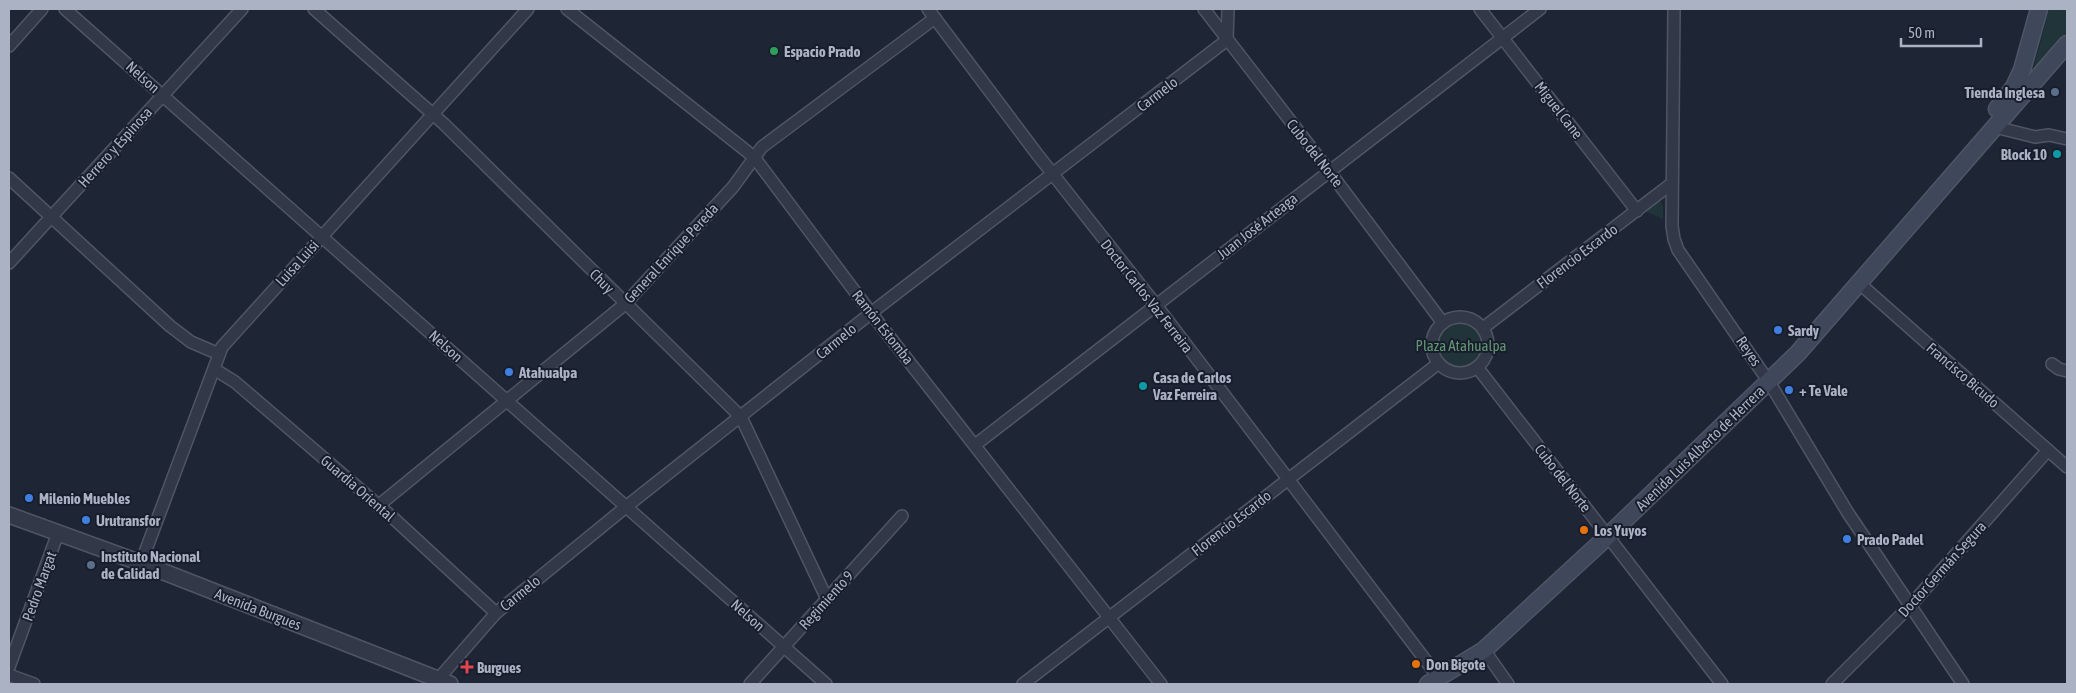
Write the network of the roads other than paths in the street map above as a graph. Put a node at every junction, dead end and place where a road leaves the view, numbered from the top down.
1 (42, 9) edge
2 (65, 9) edge
3 (242, 9) edge
4 (314, 9) edge
5 (528, 9) edge
6 (567, 9) edge
7 (1204, 9) edge
8 (1228, 9) edge
9 (1480, 9) edge
10 (1540, 9) edge
11 (1674, 9) edge
12 (2039, 10) edge
13 (932, 14) edge
14 (1503, 37) junction
15 (1227, 40) junction
16 (2067, 44) edge
17 (9, 46) edge
18 (2037, 79) junction
19 (163, 95) junction
20 (432, 113) junction
21 (1995, 126) junction
22 (2067, 139) edge
23 (754, 157) junction
24 (1329, 171) junction
25 (1052, 174) junction
26 (9, 178) edge
27 (1671, 184) junction
28 (1926, 205) junction
29 (1637, 211) junction
30 (52, 217) junction
31 (322, 236) junction
32 (9, 263) edge
33 (1859, 283) junction
34 (625, 304) junction
35 (1156, 305) junction
36 (872, 313) junction
37 (1442, 323) junction
38 (1483, 328) junction
39 (219, 354) junction
40 (1439, 363) junction
41 (2052, 364) dead end
42 (1477, 367) junction
43 (214, 368) junction
44 (2067, 371) edge
45 (1769, 382) junction
46 (506, 400) junction
47 (741, 417) junction
48 (975, 445) junction
49 (2048, 450) junction
50 (2067, 467) edge
51 (1288, 479) junction
52 (378, 506) junction
53 (626, 506) junction
54 (9, 515) edge
55 (902, 516) dead end
56 (58, 533) junction
57 (1609, 535) junction
58 (141, 563) junction
59 (827, 599) junction
60 (1910, 606) junction
61 (496, 613) junction
62 (1109, 618) junction
63 (784, 647) junction
64 (1484, 650) junction
65 (9, 667) edge
66 (9, 675) edge
67 (1434, 681) edge
68 (440, 683) edge
69 (34, 684) edge
70 (750, 684) edge
71 (826, 684) edge
72 (1023, 684) edge
73 (1161, 684) edge
74 (1508, 684) edge
75 (1722, 684) edge
76 (1832, 684) edge
77 (1962, 684) edge

1 - 17 street
2 - 19 street, Nelson
3 - 19 street, Herrero y Espinosa
4 - 20 street, Chuy
5 - 20 street, Luisa Luisi
6 - 23 street, Ramón Estomba
7 - 15 street, Cubo del Norte
8 - 15 street
9 - 14 street, Miguel Cane
10 - 14 street, Juan José Arteaga
11 - 27 street, Reyes
12 - 18 main road
12 - 28 main road, Avenida Luis Alberto de Herrera
13 - 23 street, General Enrique Pereda
13 - 25 street, Doctor Carlos Vaz Ferreira
14 - 24 street, Juan José Arteaga
14 - 29 street, Miguel Cane
15 - 24 street, Cubo del Norte
15 - 25 street, Carmelo
16 - 18 main road, Avenida Luis Alberto de Herrera
18 - 21 main road, Avenida Luis Alberto de Herrera
19 - 30 street, Herrero y Espinosa
19 - 31 street, Nelson
20 - 31 street, Luisa Luisi
20 - 34 street, Chuy
21 - 22 street
21 - 28 main road, Avenida Luis Alberto de Herrera
23 - 34 street, General Enrique Pereda
23 - 36 street, Ramón Estomba
24 - 35 street, Juan José Arteaga
24 - 37 street, Cubo del Norte
25 - 35 street, Doctor Carlos Vaz Ferreira
25 - 36 street, Carmelo
26 - 30 street
27 - 29 street, Florencio Escardo
27 - 45 street, Reyes
28 - 33 main road, Avenida Luis Alberto de Herrera
29 - 38 street, Florencio Escardo
30 - 32 street, Herrero y Espinosa
30 - 39 street
31 - 39 street, Luisa Luisi
31 - 46 street, Nelson
33 - 45 main road, Avenida Luis Alberto de Herrera
33 - 49 street, Francisco Bicudo
34 - 46 street, General Enrique Pereda
34 - 47 street, Chuy
35 - 48 street, Juan José Arteaga
35 - 51 street, Doctor Carlos Vaz Ferreira
36 - 47 street, Carmelo
36 - 48 street, Ramón Estomba
37 - 38 street
37 - 40 street
38 - 42 street
39 - 43 street, Luisa Luisi
40 - 42 street
40 - 51 street, Florencio Escardo
41 - 44 street
42 - 57 street, Cubo del Norte
43 - 52 street, Guardia Oriental
43 - 58 street, Luisa Luisi
45 - 57 main road, Avenida Luis Alberto de Herrera
45 - 60 street, Reyes
46 - 52 street, General Enrique Pereda
46 - 53 street, Nelson
47 - 53 street, Carmelo
47 - 59 street, Chuy
48 - 62 street, Ramón Estomba
49 - 50 street, Francisco Bicudo
49 - 60 street, Doctor Germán Segura
51 - 62 street, Florencio Escardo
51 - 67 street, Doctor Carlos Vaz Ferreira
52 - 61 street, Guardia Oriental
53 - 61 street, Carmelo
53 - 63 street, Nelson
54 - 56 street, Avenida Burgues
55 - 59 street, Regimiento 9
56 - 58 street, Avenida Burgues
56 - 65 street, Pedro Margat
57 - 64 main road, Avenida Luis Alberto de Herrera
57 - 75 street, Cubo del Norte
58 - 68 street, Avenida Burgues
59 - 63 street, Regimiento 9
60 - 76 street, Doctor Germán Segura
60 - 77 street, Reyes
61 - 68 street, Carmelo
62 - 72 street, Florencio Escardo
62 - 73 street, Ramón Estomba
63 - 70 street, Regimiento 9
63 - 71 street, Nelson
64 - 67 main road, Avenida Luis Alberto de Herrera
64 - 74 street
66 - 69 street

